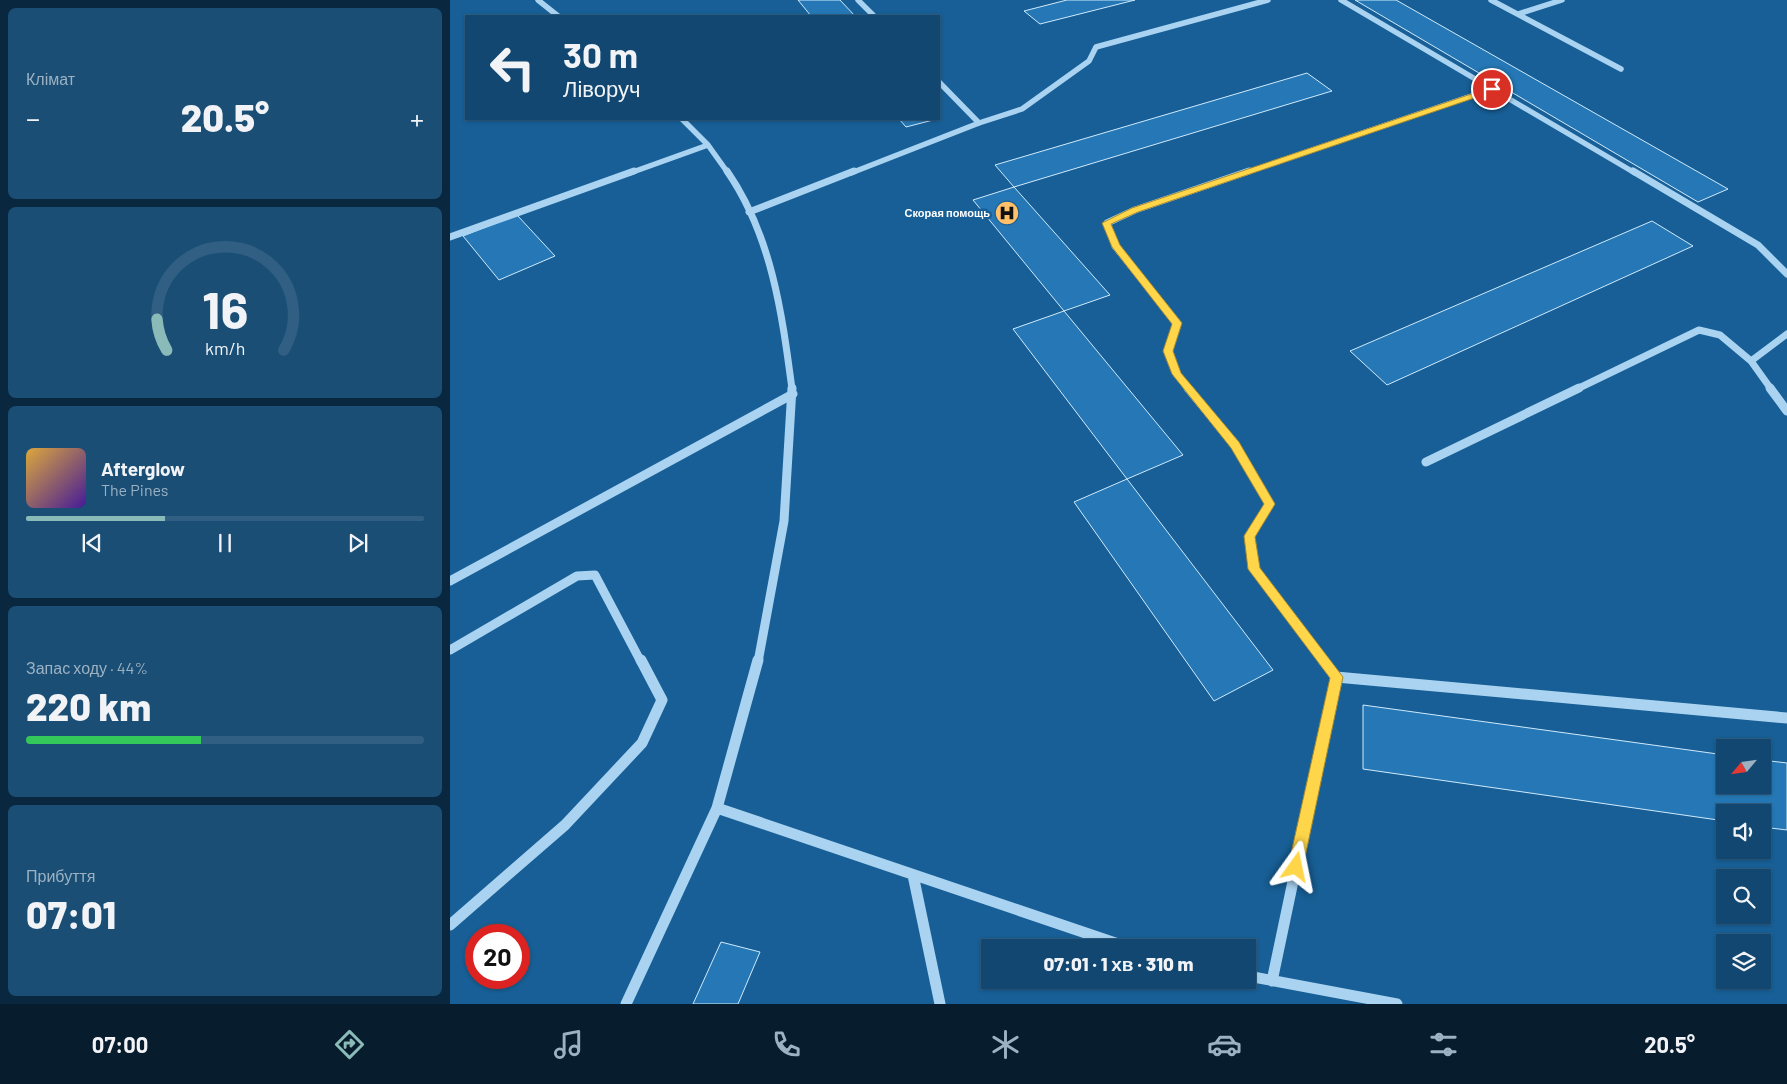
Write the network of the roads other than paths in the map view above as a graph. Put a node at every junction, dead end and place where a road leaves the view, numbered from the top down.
1 (538, 0) edge
2 (858, 0) edge
3 (1268, 0) edge
4 (1341, 0) edge
5 (1491, 0) edge
6 (1562, 0) edge
7 (1518, 14) junction
8 (557, 15) edge
9 (873, 15) edge
10 (1620, 69) dead end
11 (940, 83) edge
12 (1492, 89) junction
13 (683, 120) edge
14 (979, 123) junction
15 (708, 145) junction
16 (749, 212) junction
17 (450, 237) edge
18 (1787, 274) edge
19 (1787, 334) edge
20 (1751, 361) junction
21 (793, 394) junction
22 (1787, 410) edge
23 (1426, 462) dead end
24 (450, 581) edge
25 (450, 650) edge
26 (1336, 677) junction
27 (1787, 718) edge
28 (717, 808) junction
29 (913, 875) junction
30 (450, 925) edge
31 (1103, 939) edge
32 (1256, 978) edge
33 (1272, 981) junction
34 (626, 1004) edge
35 (940, 1004) edge
36 (1397, 1004) edge

1 - 8 street
2 - 9 street
3 - 14 street
4 - 12 street
5 - 7 street
6 - 7 street
7 - 10 street
11 - 14 street
12 - 18 street
12 - 26 street
13 - 15 street
14 - 16 street
15 - 16 street
15 - 17 street
16 - 21 street
19 - 20 street
20 - 22 street
20 - 23 street
21 - 24 street
21 - 28 street
25 - 30 street
26 - 27 street
26 - 33 street
28 - 29 street
28 - 34 street
29 - 31 street
29 - 35 street
32 - 33 street
33 - 36 street

